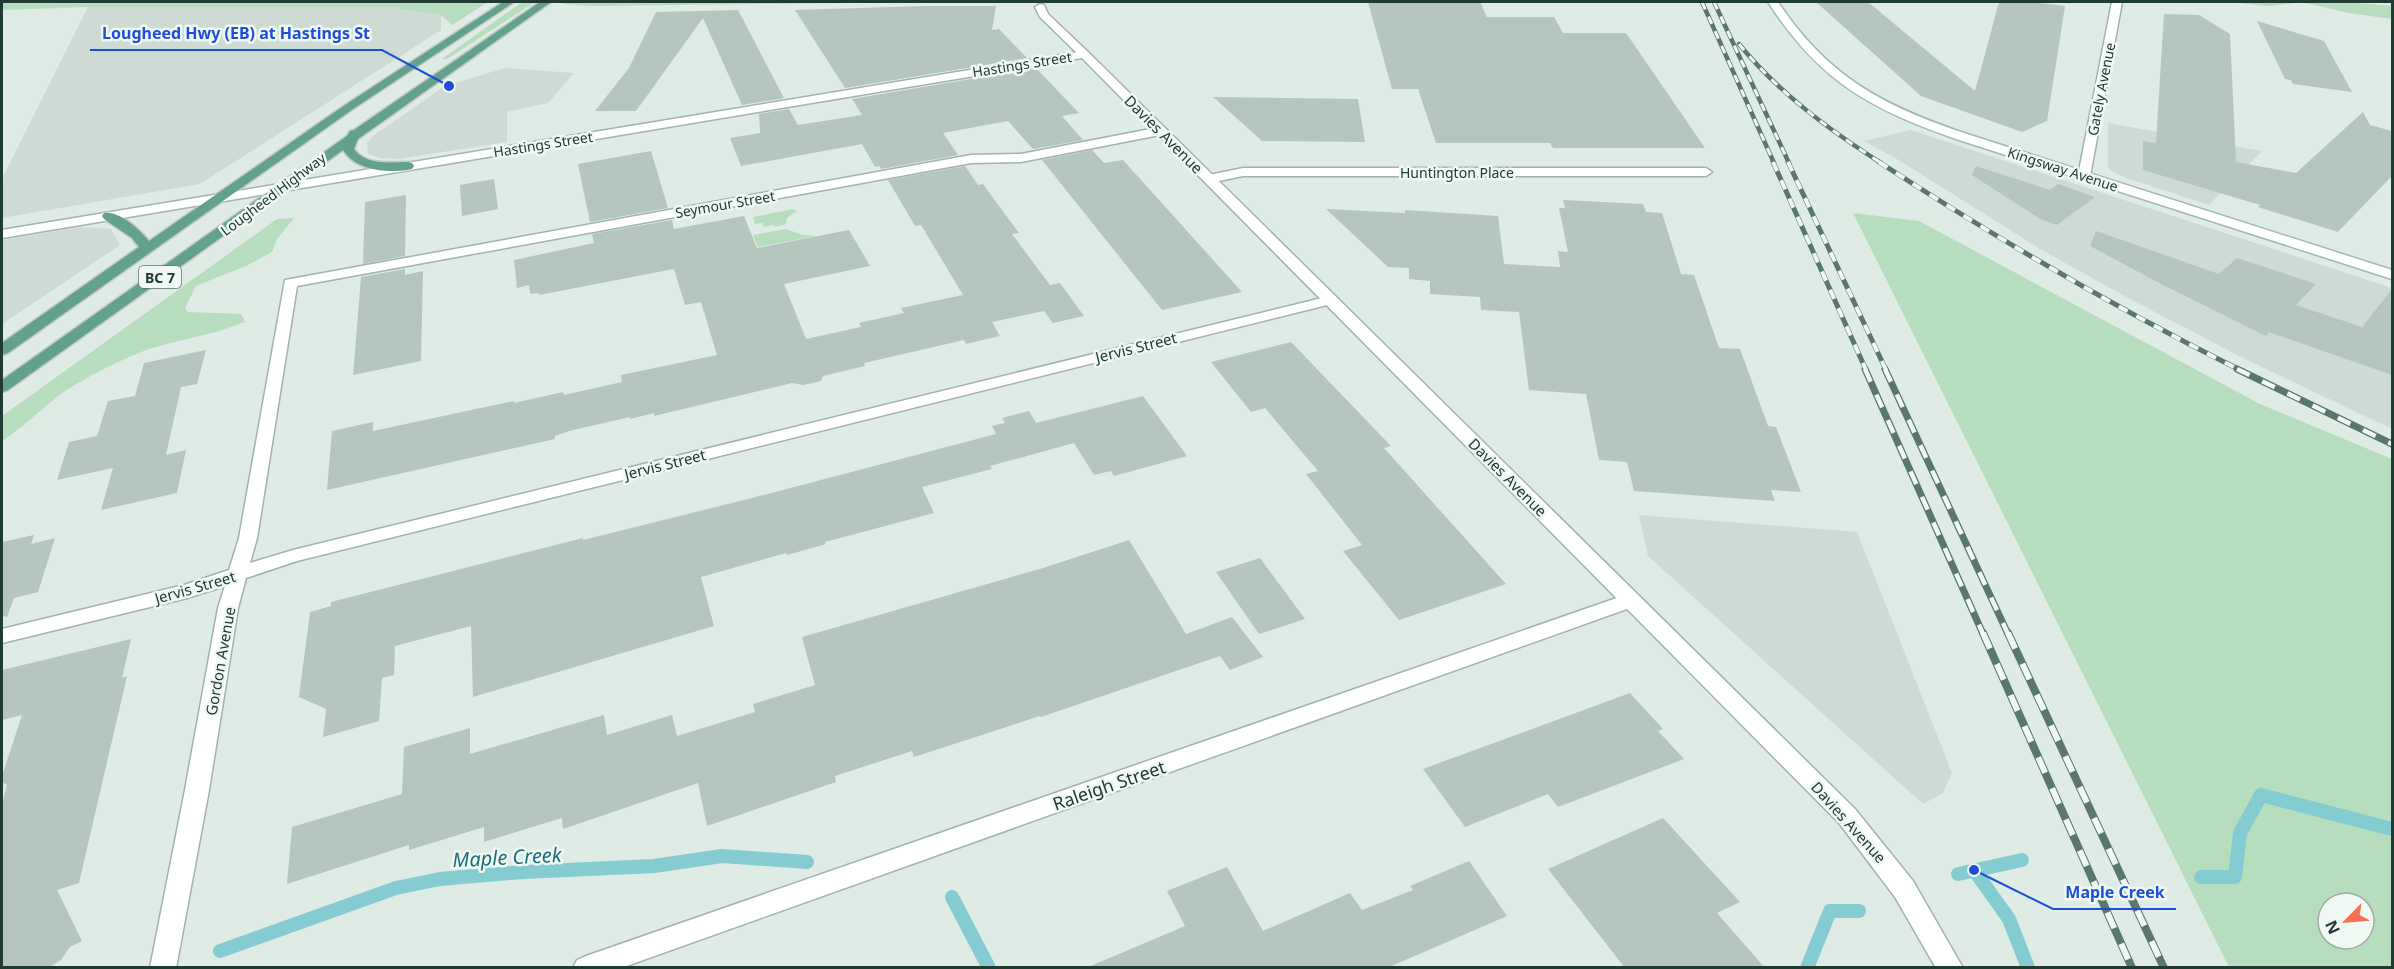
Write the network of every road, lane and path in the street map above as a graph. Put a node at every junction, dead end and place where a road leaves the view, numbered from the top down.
1 (509, 2) edge
2 (546, 2) edge
3 (1773, 2) edge
4 (2117, 2) edge
5 (1040, 7) dead end
6 (1084, 54) junction
7 (1161, 131) junction
8 (354, 134) junction
9 (408, 166) junction
10 (1706, 172) dead end
11 (2084, 176) junction
12 (1209, 179) junction
13 (282, 187) junction
14 (220, 198) junction
15 (108, 216) junction
16 (2, 234) edge
17 (147, 248) junction
18 (2392, 275) edge
19 (290, 283) joint
20 (1330, 300) junction
21 (2, 350) edge
22 (2, 387) edge
23 (238, 574) junction
24 (1631, 600) junction
25 (2, 636) edge
26 (163, 968) edge
27 (586, 968) edge
28 (1950, 968) edge

1 - 14 main road, Lougheed Highway / BC 7
2 - 8 main road, Lougheed Highway / BC 7
3 - 11 street, Kingsway Avenue
4 - 11 street, Gately Avenue
5 - 6 street, Davies Avenue
6 - 7 street, Davies Avenue
6 - 9 street, Hastings Street
7 - 12 street, Davies Avenue
7 - 19 street, Seymour Street
8 - 9 main road
8 - 13 main road, Lougheed Highway / BC 7
9 - 13 street, Hastings Street
10 - 12 street, Huntington Place
11 - 18 street, Kingsway Avenue
12 - 20 street, Davies Avenue
13 - 14 street, Hastings Street
13 - 22 main road, Lougheed Highway / BC 7
14 - 15 street, Hastings Street
14 - 17 main road, Lougheed Highway / BC 7
15 - 16 street, Hastings Street
15 - 17 main road
17 - 21 main road, Lougheed Highway / BC 7
19 - 23 street, Gordon Avenue
20 - 23 street, Jervis Street
20 - 24 street, Davies Avenue
23 - 25 street, Jervis Street
23 - 26 street, Gordon Avenue
24 - 27 street, Raleigh Street
24 - 28 street, Davies Avenue

